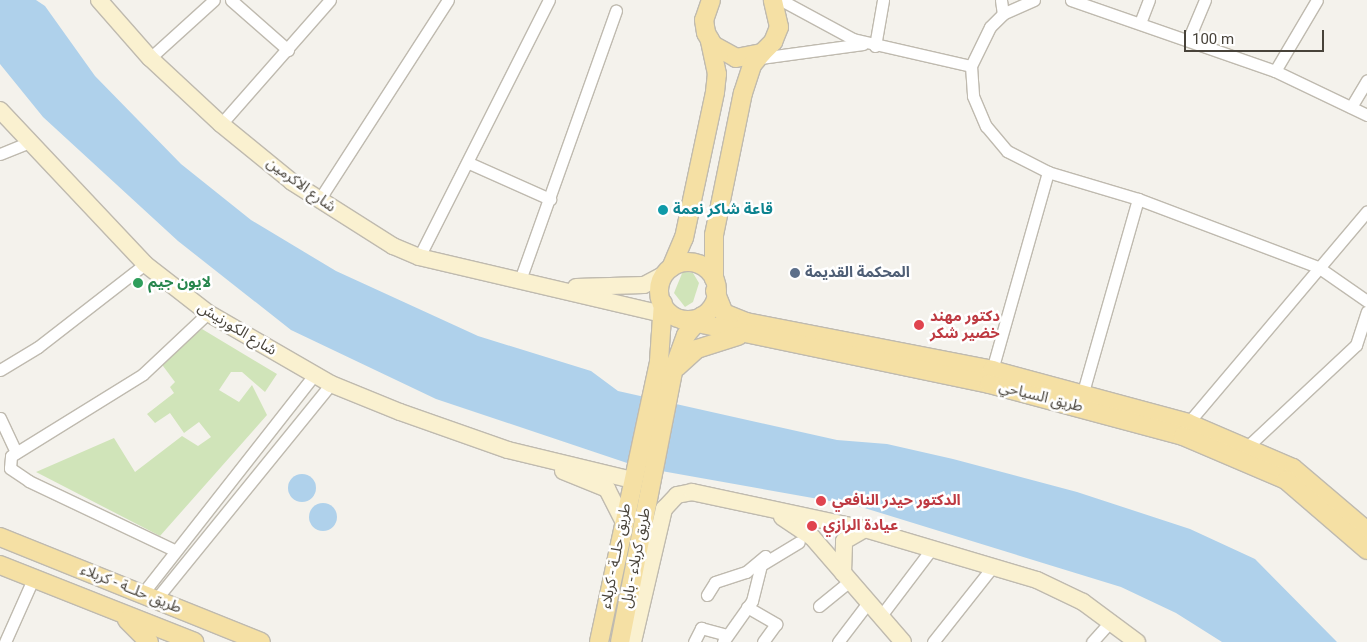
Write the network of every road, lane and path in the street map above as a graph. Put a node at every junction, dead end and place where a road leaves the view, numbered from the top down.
1 (99, 0) edge
2 (214, 0) edge
3 (231, 0) edge
4 (330, 0) edge
5 (448, 0) edge
6 (549, 0) edge
7 (711, 0) edge
8 (773, 0) edge
9 (781, 0) edge
10 (883, 0) edge
11 (1001, 0) edge
12 (1034, 0) edge
13 (1149, 0) edge
14 (1205, 0) edge
15 (1317, 0) edge
16 (1078, 1) edge
17 (616, 11) dead end
18 (1003, 14) junction
19 (1140, 23) junction
20 (1189, 38) junction
21 (710, 40) junction
22 (871, 45) junction
23 (288, 50) junction
24 (759, 56) junction
25 (150, 58) junction
26 (971, 66) junction
27 (1275, 71) junction
28 (1367, 80) edge
29 (1351, 107) junction
30 (0, 110) edge
31 (1367, 115) edge
32 (221, 124) junction
33 (29, 142) junction
34 (0, 154) edge
35 (469, 164) junction
36 (1048, 172) junction
37 (550, 199) junction
38 (1138, 199) junction
39 (319, 200) junction
40 (1367, 211) edge
41 (419, 257) junction
42 (145, 264) junction
43 (1318, 267) junction
44 (668, 271) junction
45 (520, 280) junction
46 (714, 285) junction
47 (552, 287) junction
48 (1367, 301) edge
49 (1367, 312) edge
50 (208, 314) junction
51 (681, 315) junction
52 (753, 336) junction
53 (1361, 344) edge
54 (0, 370) edge
55 (992, 370) junction
56 (314, 375) junction
57 (665, 381) junction
58 (332, 384) junction
59 (1044, 390) junction
60 (1083, 392) junction
61 (1102, 405) junction
62 (0, 418) edge
63 (1188, 423) junction
64 (1248, 446) junction
65 (16, 452) junction
66 (535, 455) junction
67 (639, 474) junction
68 (1298, 481) junction
69 (1314, 492) junction
70 (754, 505) junction
71 (622, 519) junction
72 (865, 529) junction
73 (1367, 531) edge
74 (0, 537) edge
75 (799, 542) dead end
76 (933, 547) junction
77 (174, 550) junction
78 (1367, 550) edge
79 (782, 551) junction
80 (0, 565) edge
81 (994, 565) junction
82 (33, 579) junction
83 (846, 579) junction
84 (153, 591) junction
85 (707, 595) dead end
86 (867, 604) junction
87 (819, 606) dead end
88 (747, 607) junction
89 (181, 608) junction
90 (119, 613) junction
91 (201, 615) junction
92 (880, 617) junction
93 (1111, 621) junction
94 (176, 639) edge
95 (725, 639) edge
96 (5, 642) edge
97 (149, 642) edge
98 (195, 642) edge
99 (261, 642) edge
100 (599, 642) edge
101 (620, 642) edge
102 (633, 642) edge
103 (694, 642) edge
104 (763, 642) edge
105 (838, 642) edge
106 (903, 642) edge
107 (933, 642) edge
108 (1092, 642) edge
109 (1137, 642) edge

1 - 25 street, شارع الاكرمين
2 - 25 street
3 - 23 street
4 - 23 street
5 - 39 street
6 - 35 street
7 - 21 main road
8 - 24 main road
9 - 22 street
10 - 22 street
11 - 18 street
12 - 18 street
13 - 19 street
14 - 20 street
15 - 27 street
16 - 19 street
17 - 37 street
18 - 26 street
19 - 20 street
20 - 27 street
21 - 24 main road
21 - 44 main road
22 - 24 street
22 - 26 street
23 - 32 street
24 - 46 main road
25 - 32 street, شارع الاكرمين
26 - 36 street
27 - 29 street
28 - 29 street
29 - 31 street
30 - 33 street, شارع الكورنيش
32 - 39 street, شارع الاكرمين
33 - 34 street
33 - 42 street, شارع الكورنيش
35 - 37 street
35 - 41 street
36 - 38 street
36 - 55 street
37 - 45 street
38 - 43 street
38 - 60 street
39 - 41 street, شارع الاكرمين
40 - 43 street
41 - 45 street, شارع الاكرمين
42 - 50 street, شارع الكورنيش
42 - 54 street
43 - 48 street
43 - 63 street
44 - 46 main road
44 - 47 street, شارع الاكرمين
44 - 51 main road
45 - 47 street, شارع الاكرمين
46 - 51 main road
46 - 55 main road, طريق السياحي
47 - 51 street, شارع الاكرمين
49 - 53 street
50 - 56 street, شارع الكورنيش
50 - 65 street
51 - 52 main road, طريق السياحي
51 - 57 main road
51 - 57 main road
52 - 57 main road
52 - 59 main road, طريق السياحي
53 - 64 street
55 - 59 main road, طريق السياحي
56 - 58 street, شارع الكورنيش
56 - 77 street
57 - 67 main road
58 - 66 street, شارع الكورنيش
58 - 84 street
59 - 60 main road, طريق السياحي
59 - 61 main road, طريق السياحي
60 - 61 main road, طريق السياحي
61 - 63 main road, طريق السياحي
61 - 68 main road, طريق السياحي
62 - 65 street
63 - 64 main road, طريق السياحي
64 - 68 main road, طريق السياحي
65 - 77 street
66 - 67 street
66 - 71 street
67 - 71 main road, طريق حلــة - كربلاء
67 - 101 main road, طريق كربلاء - بابل
68 - 69 main road, طريق السياحي
69 - 73 main road, طريق السياحي
69 - 78 main road, طريق السياحي
70 - 72 street
70 - 83 street
70 - 102 street
71 - 100 main road, طريق حلــة - كربلاء
72 - 76 street
72 - 83 street
74 - 84 main road, طريق حلــة - كربلاء
75 - 79 street
76 - 81 street
76 - 92 street
77 - 84 street
79 - 85 street
79 - 88 street
80 - 82 main road, طريق حلــة - كربلاء
81 - 93 street
81 - 107 street
82 - 90 main road, طريق حلــة - كربلاء
82 - 96 street
83 - 86 street
83 - 87 street
84 - 89 main road, طريق حلــة - كربلاء
86 - 92 street
86 - 105 street
88 - 95 street
88 - 104 street
89 - 91 main road, طريق حلــة - كربلاء
89 - 94 main road
90 - 94 main road, طريق حلــة - كربلاء
90 - 97 main road
91 - 98 main road
91 - 99 main road, طريق حلــة - كربلاء
92 - 106 street
93 - 108 street
93 - 109 street
94 - 98 main road, طريق حلــة - كربلاء
95 - 103 street

